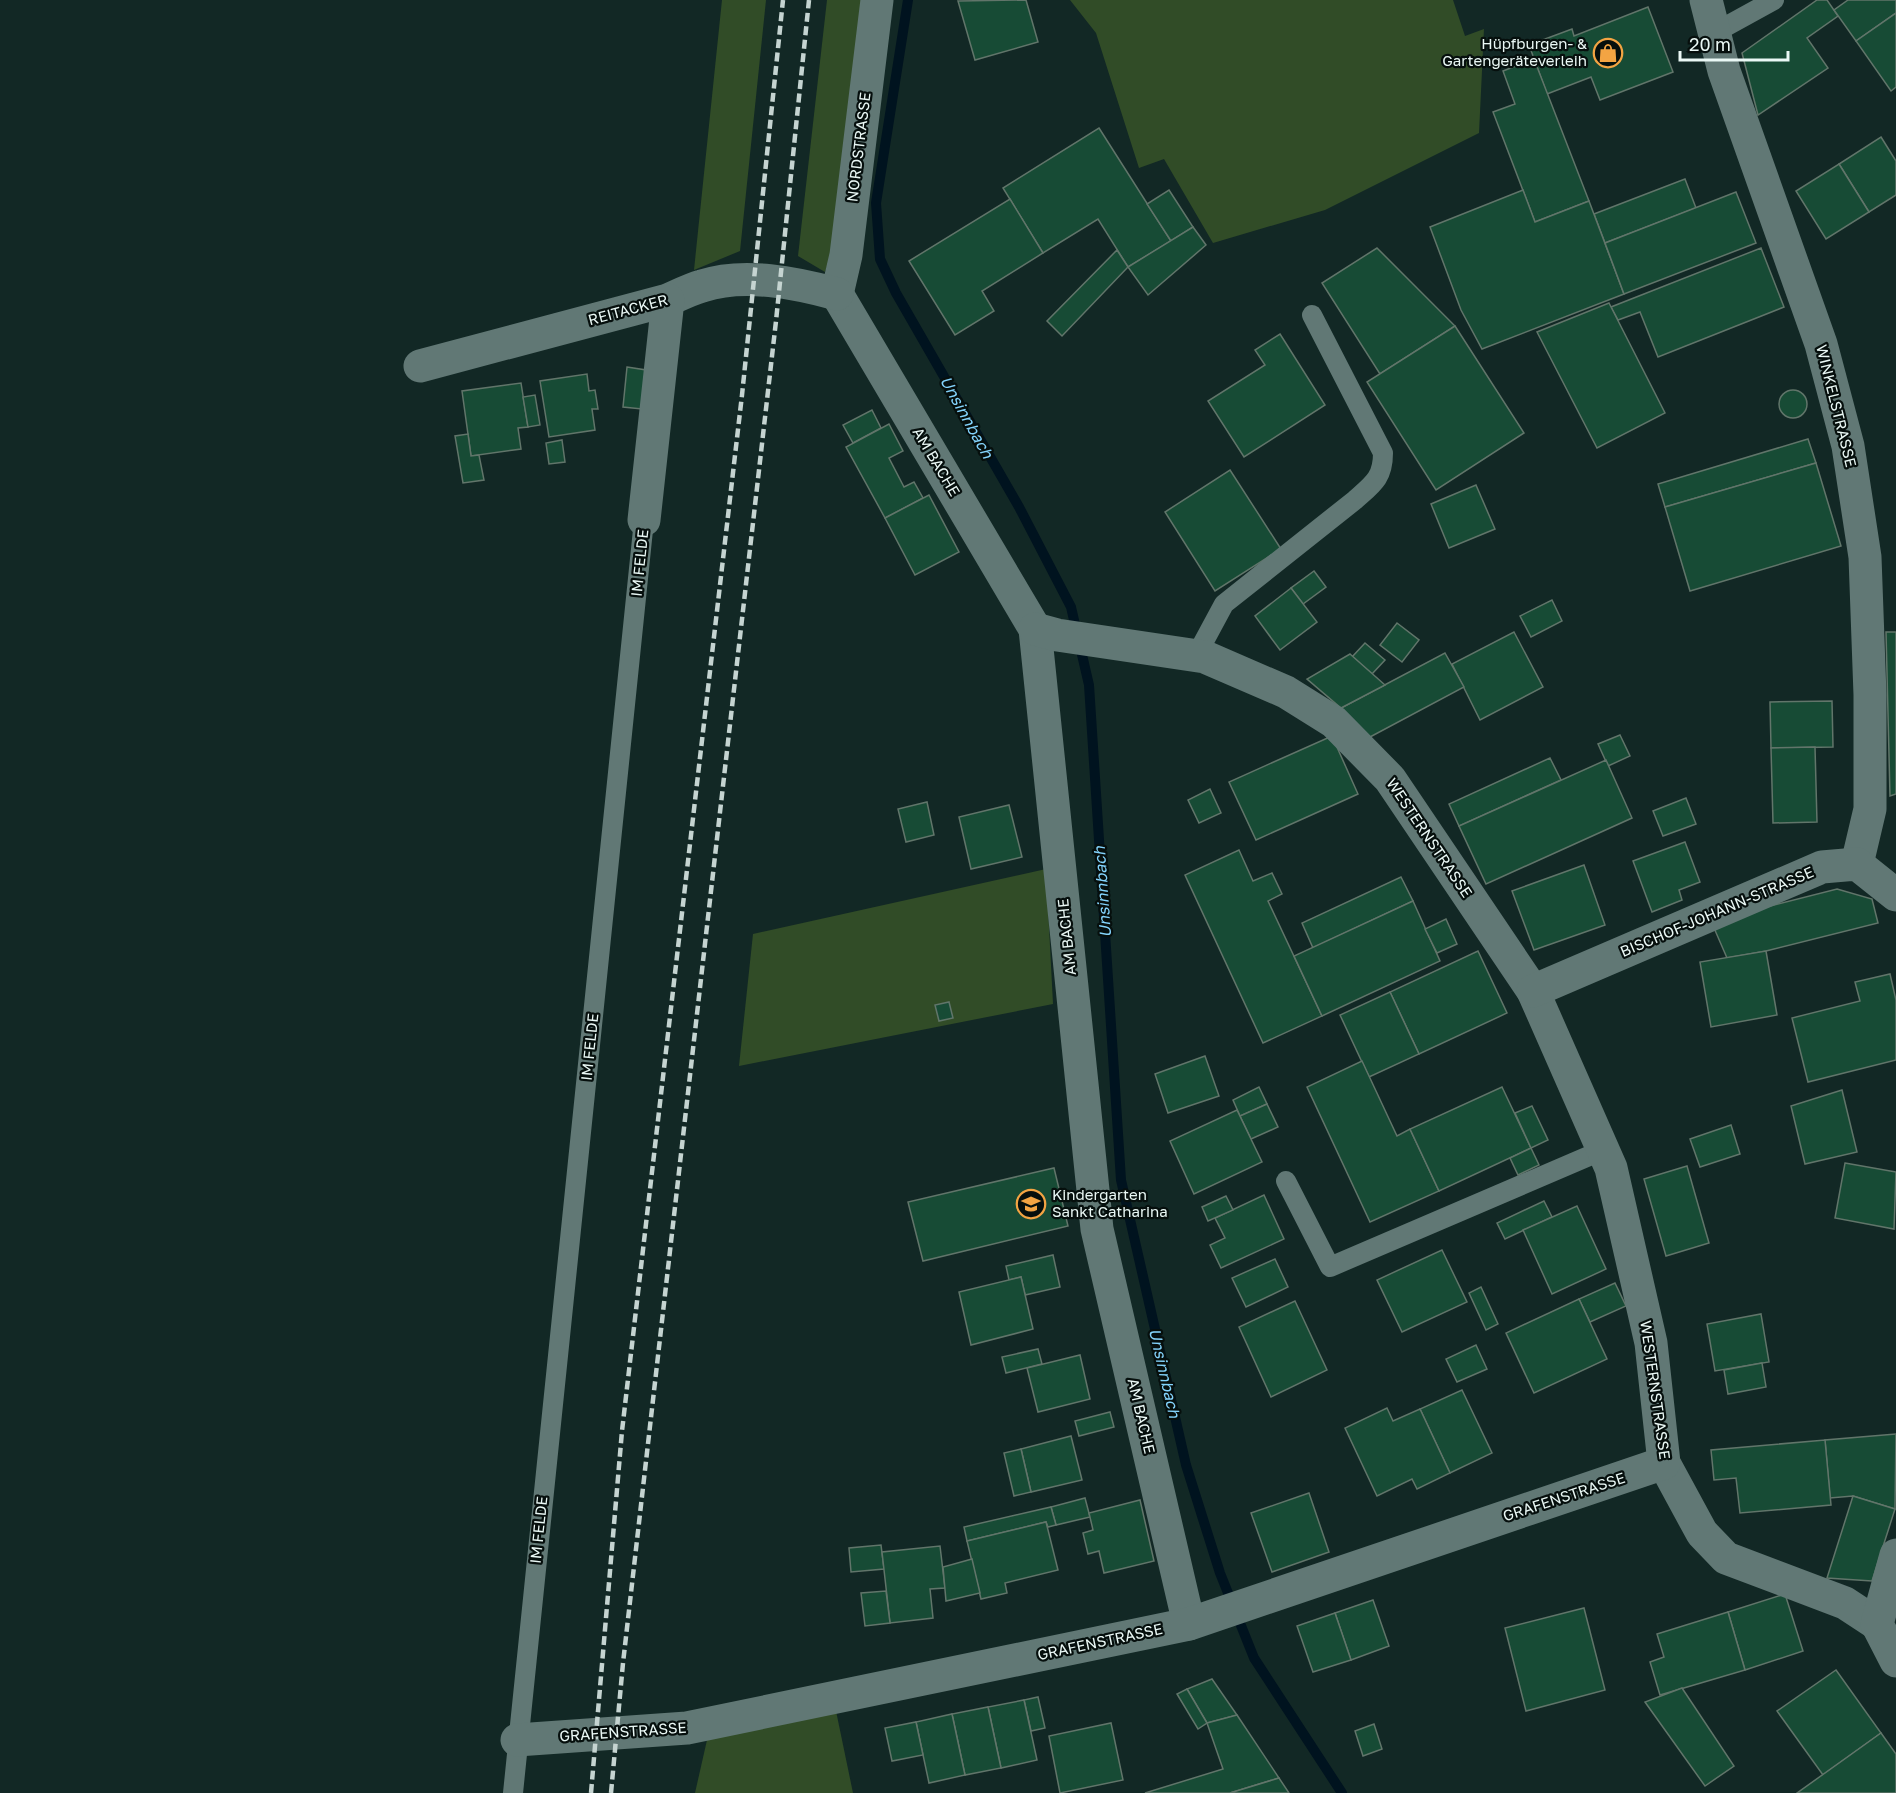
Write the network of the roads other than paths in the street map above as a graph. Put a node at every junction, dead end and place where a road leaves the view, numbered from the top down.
1 (877, 0) edge
2 (1706, 0) edge
3 (1774, 0) edge
4 (1714, 33) junction
5 (837, 294) junction
6 (668, 300) junction
7 (1312, 315) dead end
8 (420, 366) dead end
9 (644, 520) joint
10 (1046, 632) junction
11 (1196, 656) junction
12 (1857, 864) junction
13 (1896, 895) edge
14 (1533, 991) junction
15 (1603, 1150) junction
16 (1286, 1181) dead end
17 (1664, 1463) junction
18 (1896, 1555) edge
19 (1202, 1619) junction
20 (1877, 1624) junction
21 (1896, 1661) edge
22 (517, 1740) junction
23 (513, 1793) edge

1 - 5 street, NORDSTRASSE
2 - 4 street, WINKELSTRASSE
3 - 4 lane
4 - 12 street, WINKELSTRASSE
5 - 6 street, REITACKER
5 - 10 street, AM BACHE
6 - 8 street, REITACKER
6 - 9 street, IM FELDE
7 - 11 lane
9 - 22 lane, IM FELDE
10 - 11 street, WESTERNSTRASSE
10 - 19 street, AM BACHE
11 - 14 street, WESTERNSTRASSE
12 - 13 street
12 - 14 street, BISCHOF-JOHANN-STRASSE
14 - 15 street, WESTERNSTRASSE
15 - 16 lane
15 - 17 street, WESTERNSTRASSE
17 - 19 street, GRAFENSTRASSE
17 - 20 street, WESTERNSTRASSE
18 - 20 street
19 - 22 street, GRAFENSTRASSE
20 - 21 street
22 - 23 lane, IM FELDE

